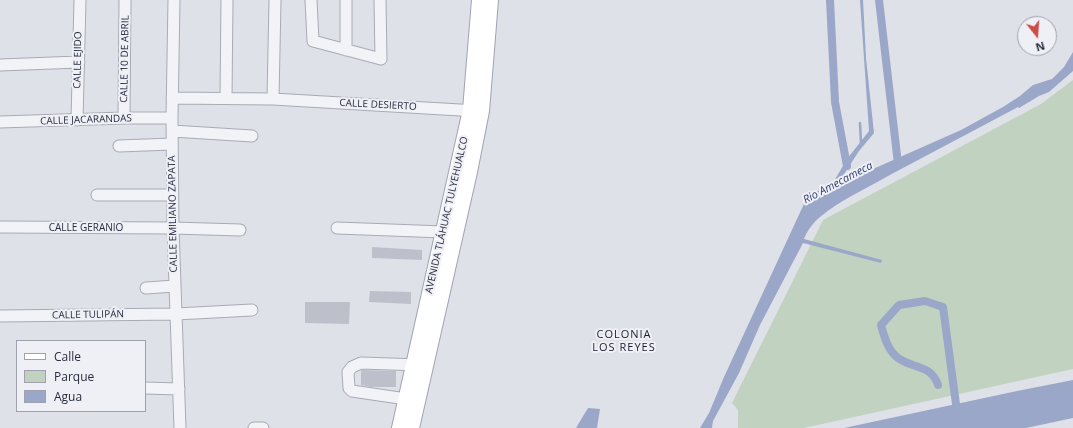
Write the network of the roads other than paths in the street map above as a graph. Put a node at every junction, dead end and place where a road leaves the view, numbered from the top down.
1 (80, 0) edge
2 (125, 0) edge
3 (174, 0) edge
4 (228, 0) edge
5 (275, 0) edge
6 (311, 0) edge
7 (346, 0) edge
8 (380, 0) edge
9 (478, 0) edge
10 (491, 0) edge
11 (483, 24) junction
12 (346, 50) junction
13 (78, 62) junction
14 (0, 65) edge
15 (172, 98) junction
16 (226, 98) junction
17 (273, 99) junction
18 (476, 110) junction
19 (124, 118) junction
20 (172, 118) junction
21 (77, 120) junction
22 (0, 122) edge
23 (172, 131) junction
24 (252, 136) dead end
25 (172, 144) junction
26 (119, 146) dead end
27 (97, 195) dead end
28 (172, 195) junction
29 (0, 227) edge
30 (173, 228) junction
31 (337, 228) dead end
32 (240, 230) dead end
33 (450, 233) junction
34 (175, 286) junction
35 (146, 288) dead end
36 (252, 310) dead end
37 (176, 314) junction
38 (0, 316) edge
39 (420, 365) junction
40 (146, 388) edge
41 (179, 389) junction
42 (412, 400) junction
43 (180, 428) edge
44 (254, 428) edge
45 (263, 428) edge
46 (399, 428) edge
47 (412, 428) edge

1 - 13 street, CALLE EJIDO
2 - 19 street, CALLE 10 DE ABRIL
3 - 15 street, CALLE EMILIANO ZAPATA
4 - 16 street
5 - 17 street
6 - 12 street
7 - 12 street
8 - 12 street
9 - 11 main road, AVENIDA TLÁHUAC TULYEHUALCO
10 - 11 main road, AVENIDA TLÁHUAC TULYEHUALCO
11 - 18 main road, AVENIDA TLÁHUAC TULYEHUALCO
13 - 14 street
13 - 21 street, CALLE EJIDO
15 - 16 street, CALLE DESIERTO
15 - 20 street, CALLE EMILIANO ZAPATA
16 - 17 street, CALLE DESIERTO
17 - 18 street, CALLE DESIERTO
18 - 33 main road, AVENIDA TLÁHUAC TULYEHUALCO
19 - 20 street, CALLE JACARANDAS
19 - 21 street, CALLE JACARANDAS
20 - 23 street, CALLE EMILIANO ZAPATA
21 - 22 street, CALLE JACARANDAS
23 - 24 street
23 - 25 street, CALLE EMILIANO ZAPATA
25 - 26 street
25 - 28 street, CALLE EMILIANO ZAPATA
27 - 28 street
28 - 30 street, CALLE EMILIANO ZAPATA
29 - 30 street, CALLE GERANIO
30 - 32 street, CALLE GERANIO
30 - 34 street, CALLE EMILIANO ZAPATA
31 - 33 street
33 - 39 main road, AVENIDA TLÁHUAC TULYEHUALCO
34 - 35 street
34 - 37 street, CALLE EMILIANO ZAPATA
36 - 37 street, CALLE TULIPÁN
37 - 38 street, CALLE TULIPÁN
37 - 41 street, CALLE EMILIANO ZAPATA
39 - 42 main road, AVENIDA TLÁHUAC TULYEHUALCO
39 - 42 street
40 - 41 street
41 - 43 street, CALLE EMILIANO ZAPATA
42 - 46 main road, AVENIDA TLÁHUAC TULYEHUALCO
42 - 47 main road, AVENIDA TLÁHUAC TULYEHUALCO
44 - 45 street

